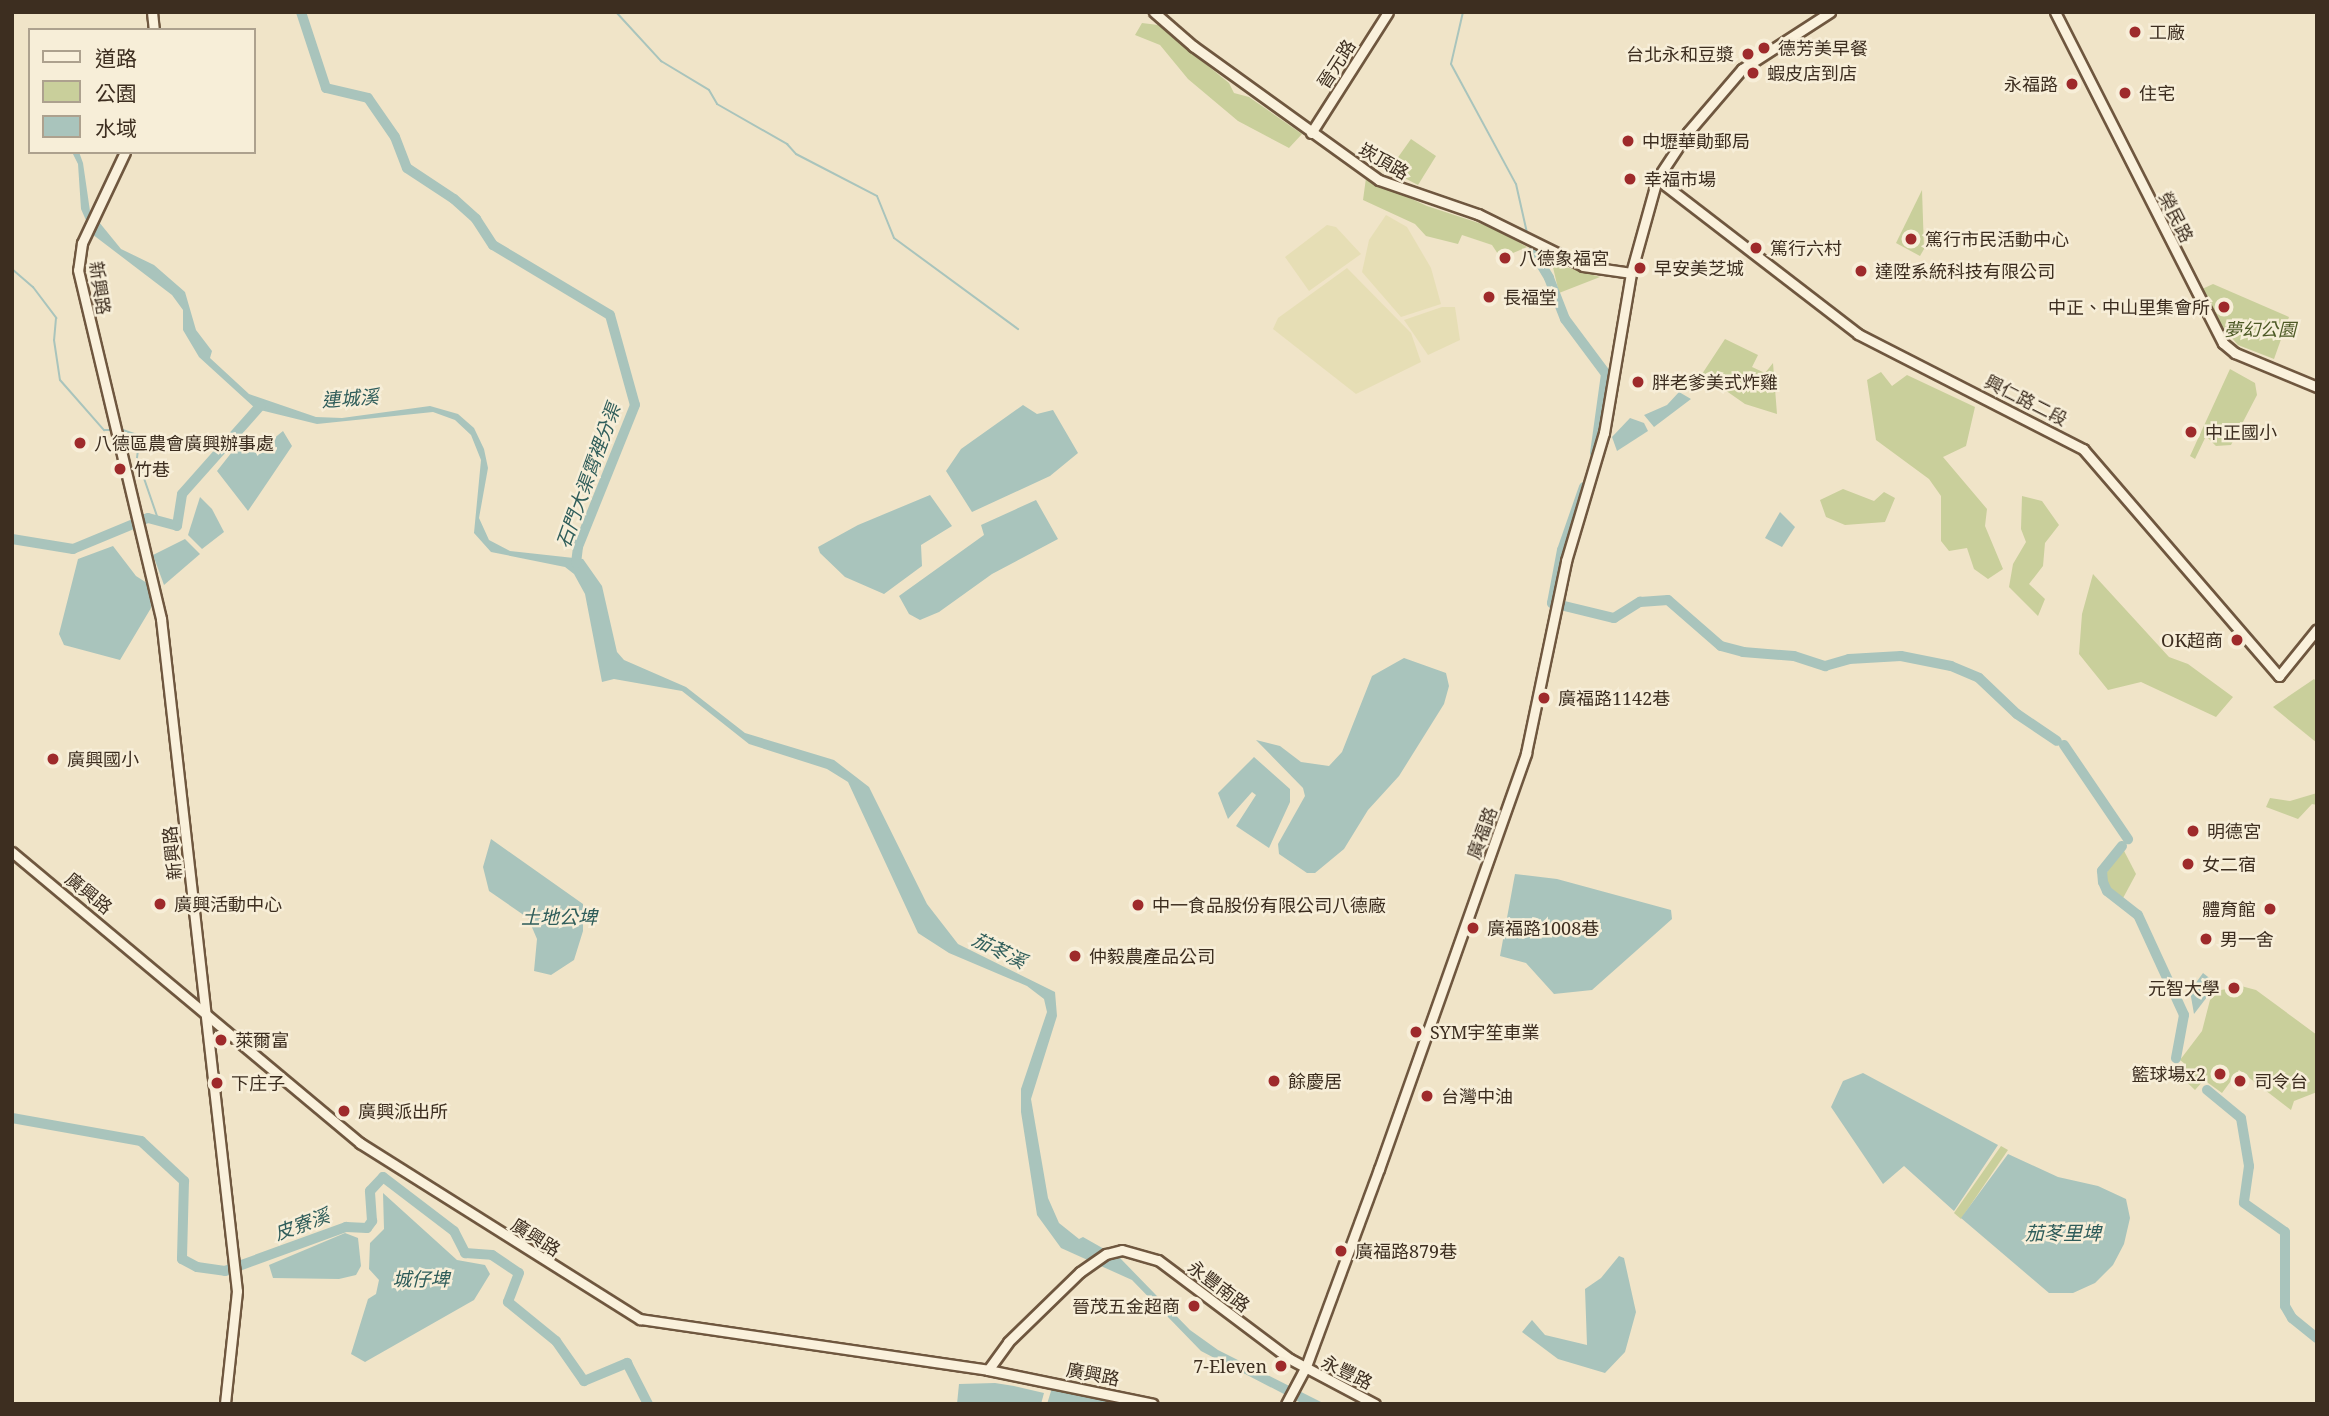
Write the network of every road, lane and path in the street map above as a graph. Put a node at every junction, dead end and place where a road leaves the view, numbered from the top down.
1 (1154, 12) edge
2 (1388, 12) edge
3 (1830, 12) edge
4 (2055, 12) edge
5 (1311, 133) junction
6 (124, 154) edge
7 (1657, 179) junction
8 (1631, 273) junction
9 (2317, 387) edge
10 (2317, 629) edge
11 (12, 852) edge
12 (205, 1012) junction
13 (1305, 1369) junction
14 (988, 1370) junction
15 (1287, 1401) edge
16 (225, 1404) edge
17 (1153, 1404) edge
18 (1375, 1404) edge

1 - 5 street, 崁頂路
2 - 5 street, 晉元路
3 - 7 street, 廣福路
4 - 9 street, 榮民路
5 - 8 street, 崁頂路
6 - 12 street, 新興路
7 - 8 street, 廣福路
7 - 10 street, 興仁路二段
8 - 13 street, 廣福路
11 - 12 street, 廣興路
12 - 14 street, 廣興路
12 - 16 street, 新興路
13 - 14 street, 永豐南路
13 - 15 street, 廣福路
13 - 18 street, 永豐路
14 - 17 street, 廣興路

